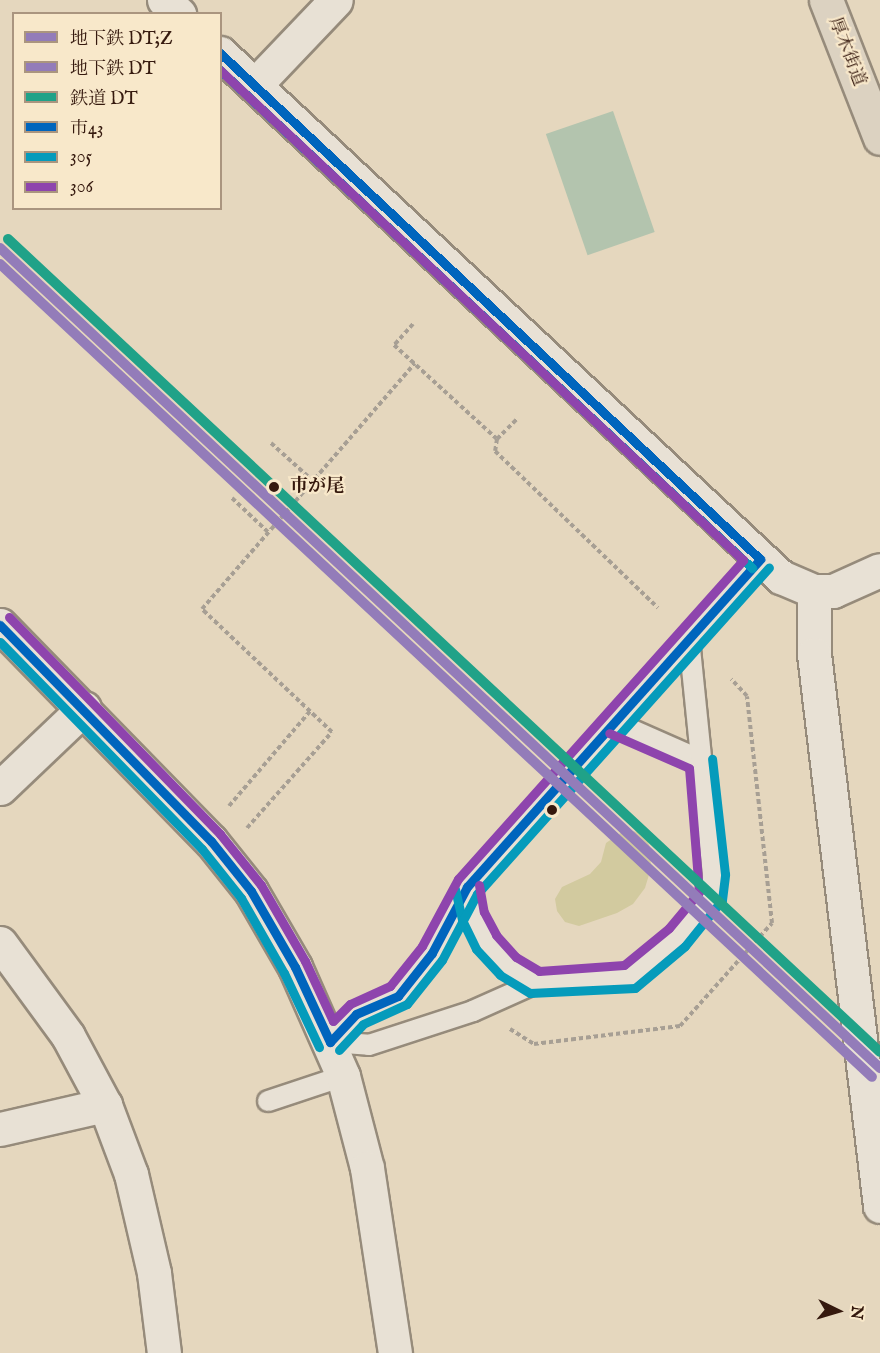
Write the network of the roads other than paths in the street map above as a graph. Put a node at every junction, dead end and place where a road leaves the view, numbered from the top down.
1 (164, 0) edge
2 (336, 0) edge
3 (827, 7) edge
4 (177, 12) edge
5 (222, 55) edge
6 (255, 85) junction
7 (880, 138) edge
8 (760, 559) junction
9 (880, 570) edge
10 (814, 591) junction
11 (0, 625) edge
12 (689, 638) junction
13 (84, 708) junction
14 (614, 722) junction
15 (700, 760) junction
16 (0, 788) edge
17 (467, 887) junction
18 (0, 944) edge
19 (536, 983) junction
20 (330, 1042) junction
21 (343, 1076) junction
22 (268, 1101) dead end
23 (105, 1105) junction
24 (0, 1129) edge
25 (880, 1206) edge
26 (164, 1353) edge
27 (395, 1353) edge

1 - 4 street
2 - 6 street
3 - 7 highway, 厚木街道
5 - 6 street
6 - 8 street
8 - 10 street
8 - 12 lane
9 - 10 street
10 - 25 street
11 - 13 street
12 - 14 lane
12 - 15 lane
13 - 16 street
13 - 20 street
14 - 15 lane
14 - 17 lane
15 - 19 lane
17 - 19 lane
17 - 20 lane
18 - 23 street
19 - 20 lane
20 - 21 street
21 - 22 lane
21 - 27 street
23 - 24 street
23 - 26 street

